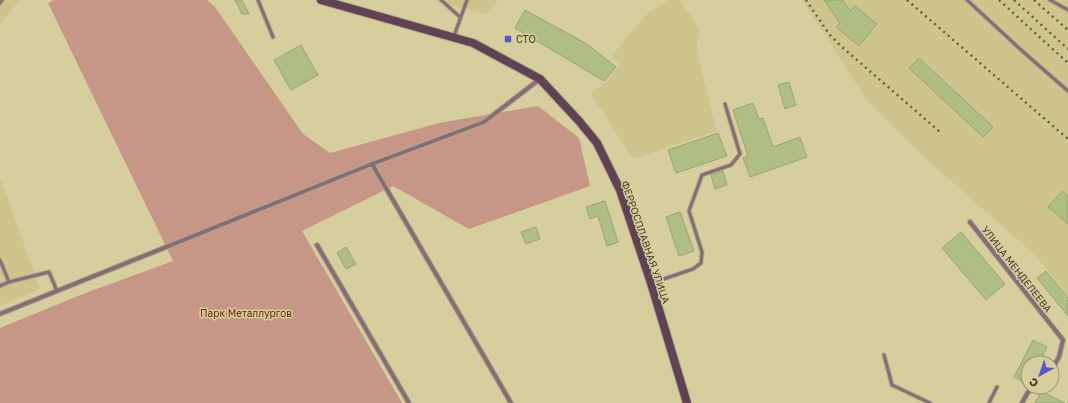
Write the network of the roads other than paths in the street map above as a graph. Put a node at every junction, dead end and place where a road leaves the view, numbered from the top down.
1 (2, 0) edge
2 (258, 0) edge
3 (321, 0) edge
4 (441, 0) edge
5 (467, 0) edge
6 (967, 0) edge
7 (1050, 0) edge
8 (0, 3) edge
9 (1068, 10) edge
10 (460, 17) junction
11 (273, 37) dead end
12 (453, 37) junction
13 (540, 79) junction
14 (1068, 91) edge
15 (725, 104) dead end
16 (372, 164) junction
17 (970, 222) dead end
18 (317, 245) dead end
19 (0, 260) edge
20 (9, 282) junction
21 (651, 283) junction
22 (0, 286) edge
23 (57, 291) junction
24 (0, 314) edge
25 (884, 355) dead end
26 (1059, 355) edge
27 (997, 387) dead end
28 (408, 403) edge
29 (511, 403) edge
30 (687, 403) edge
31 (930, 403) edge
32 (989, 403) edge

1 - 8 lane
2 - 11 lane
3 - 12 main road, ФЕРРОСПЛАВНАЯ УЛИЦА
4 - 10 lane
5 - 10 lane
6 - 14 lane
7 - 9 lane
10 - 12 lane
12 - 13 main road, ФЕРРОСПЛАВНАЯ УЛИЦА
13 - 16 street
13 - 21 main road, ФЕРРОСПЛАВНАЯ УЛИЦА
15 - 21 lane
16 - 23 street
16 - 29 street
17 - 26 street, УЛИЦА МЕНДЕЛЕЕВА
18 - 28 street
19 - 20 lane
20 - 22 lane
20 - 23 lane
21 - 30 main road, ФЕРРОСПЛАВНАЯ УЛИЦА
23 - 24 street
25 - 31 lane
27 - 32 lane

